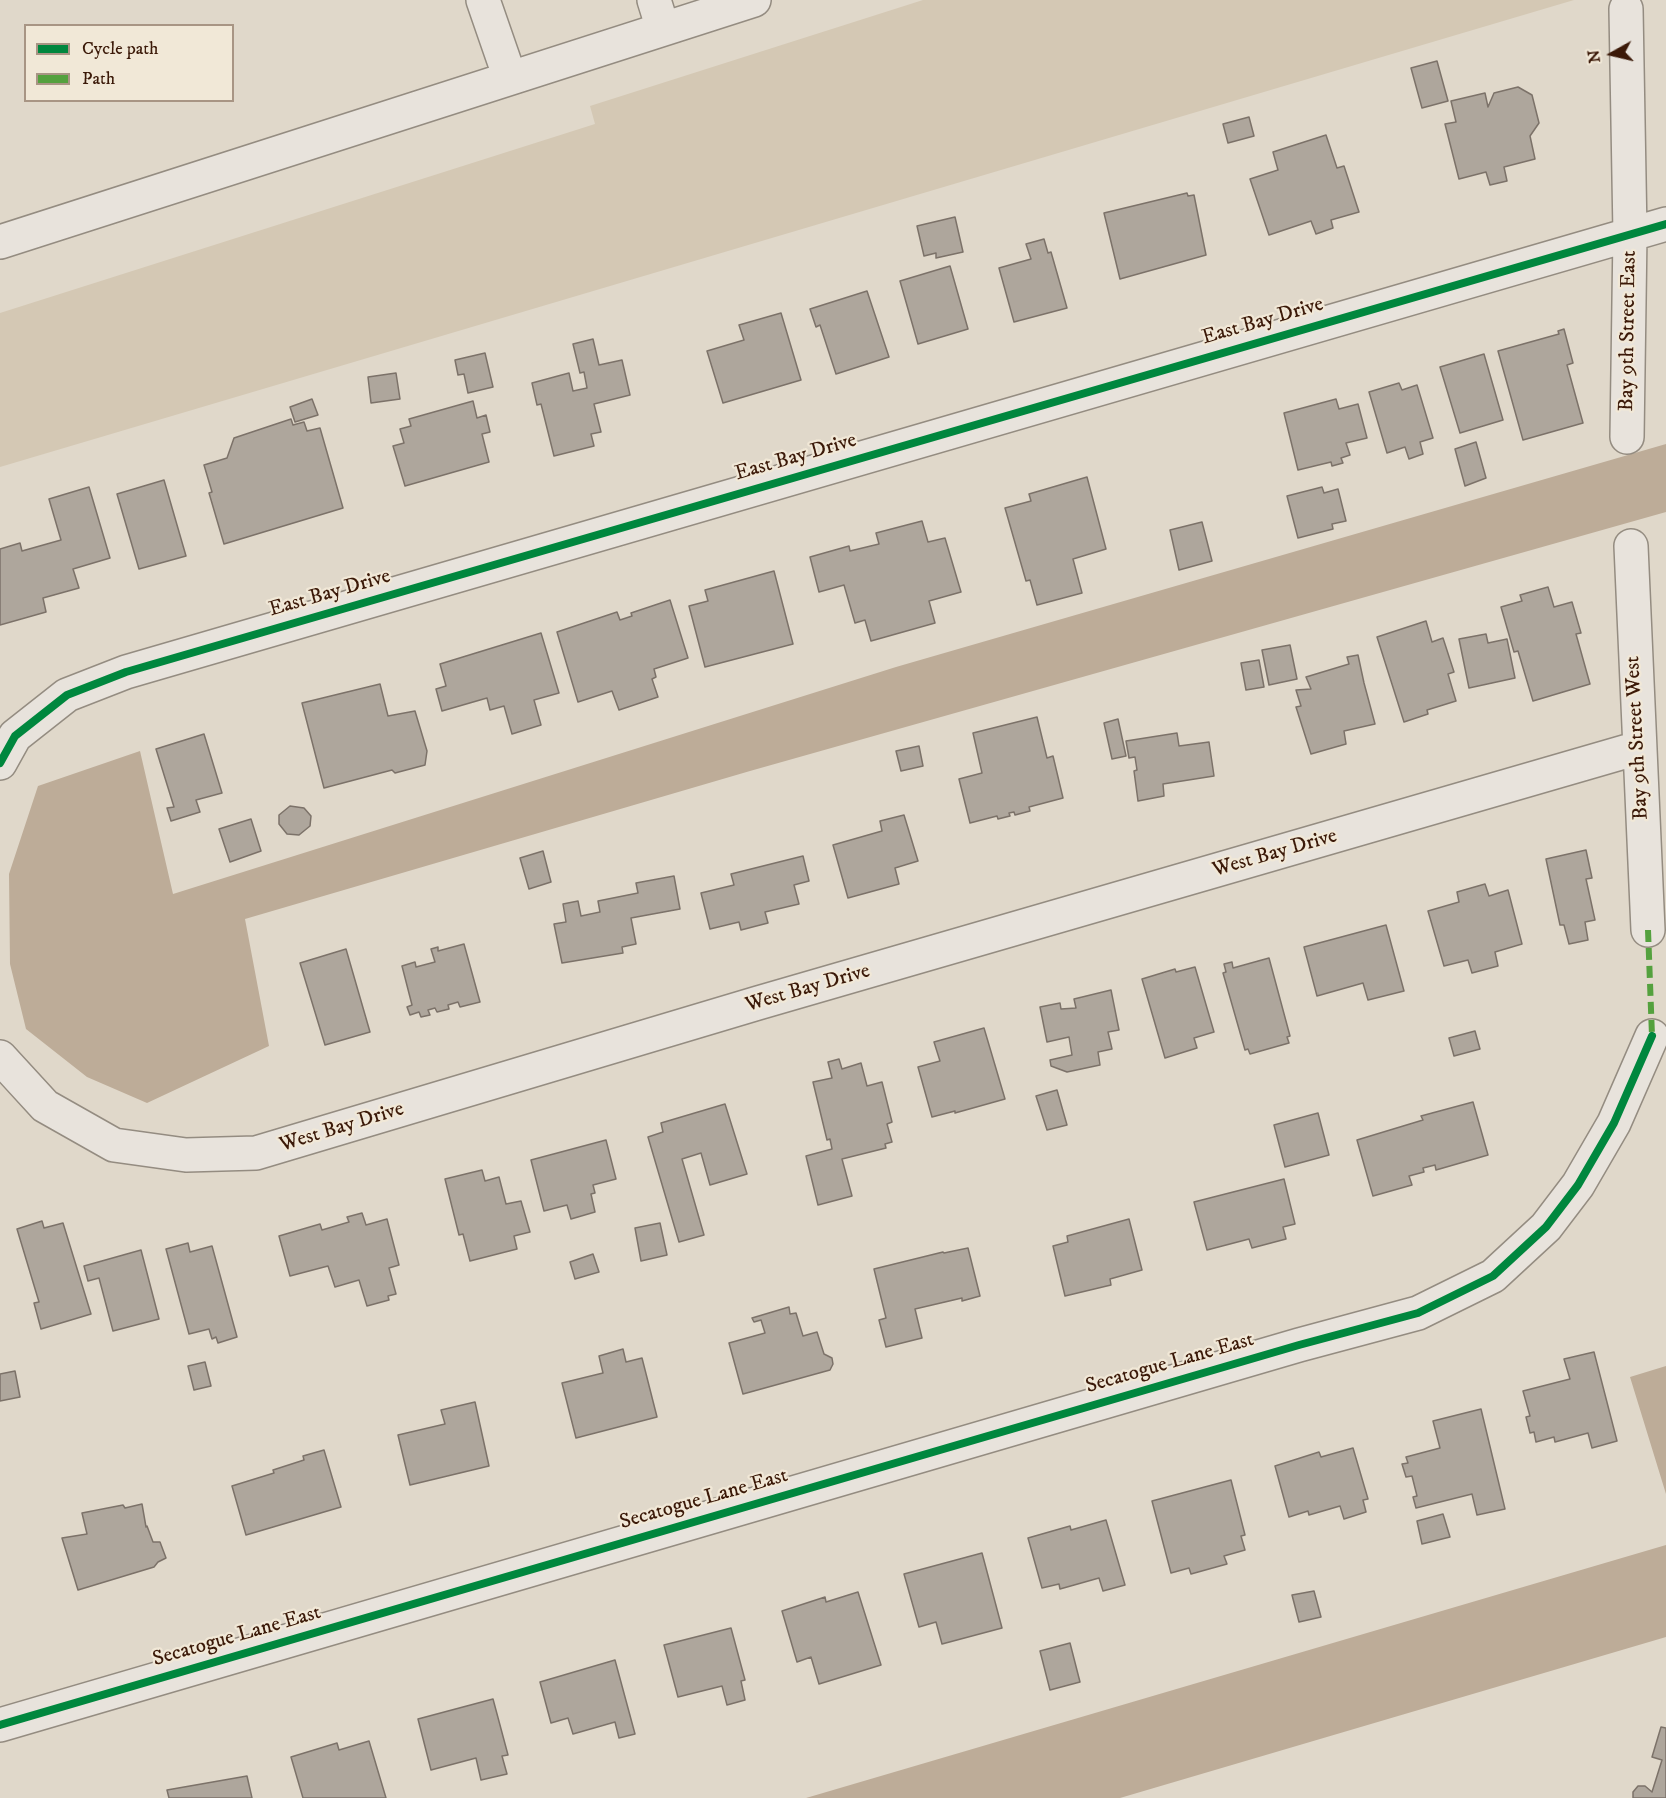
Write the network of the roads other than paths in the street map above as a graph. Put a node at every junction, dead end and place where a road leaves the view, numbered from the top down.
1 (483, 0) edge
2 (754, 0) edge
3 (1626, 9) dead end
4 (658, 14) edge
5 (510, 78) junction
6 (1666, 225) edge
7 (1630, 234) junction
8 (0, 243) edge
9 (1627, 437) dead end
10 (1631, 546) dead end
11 (1638, 748) junction
12 (0, 763) edge
13 (1648, 930) dead end
14 (1652, 1036) dead end
15 (0, 1057) edge
16 (0, 1725) edge

1 - 5 street
2 - 4 street
3 - 7 street, Bay 9th Street East
4 - 5 street
5 - 8 street
6 - 7 street, East Bay Drive
7 - 9 street, Bay 9th Street East
7 - 12 street, East Bay Drive
10 - 11 street, Bay 9th Street West
11 - 13 street, Bay 9th Street West
11 - 15 street, West Bay Drive
14 - 16 street, Secatogue Lane East

